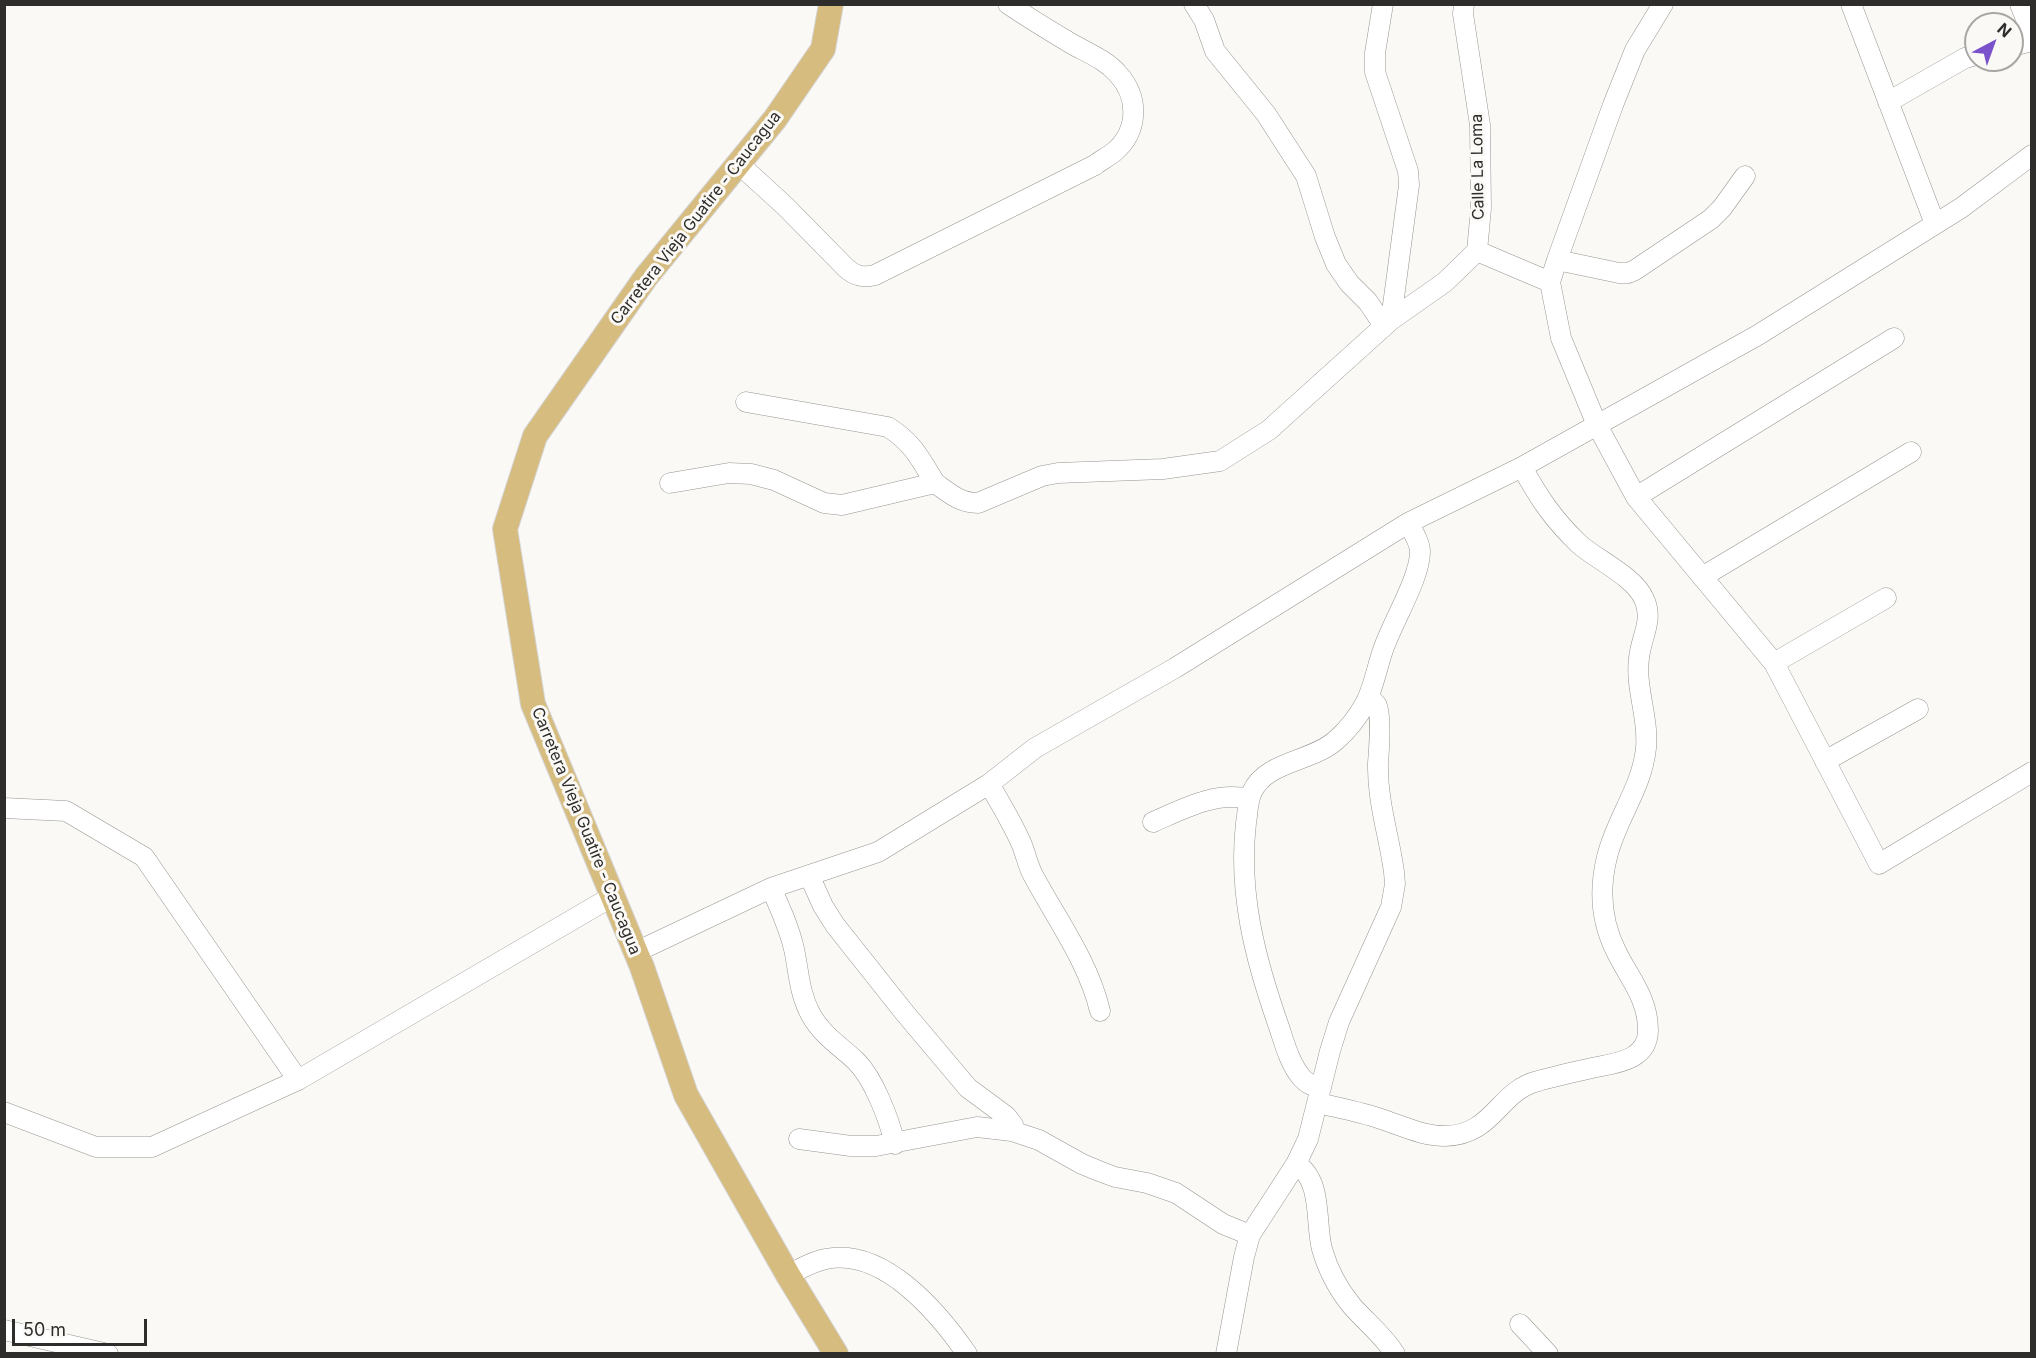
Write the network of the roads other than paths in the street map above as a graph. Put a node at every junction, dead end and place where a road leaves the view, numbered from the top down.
1 (831, 4) edge
2 (1008, 4) edge
3 (1194, 4) edge
4 (1383, 4) edge
5 (1464, 4) edge
6 (1663, 4) edge
7 (1851, 4) edge
8 (2020, 4) edge
9 (2031, 34) edge
10 (1964, 59) edge
11 (1888, 102) junction
12 (2031, 155) edge
13 (739, 164) junction
14 (1745, 176) dead end
15 (1935, 224) junction
16 (1477, 251) junction
17 (1557, 260) junction
18 (1550, 282) junction
19 (1387, 323) junction
20 (1894, 338) dead end
21 (746, 402) dead end
22 (1597, 425) junction
23 (1911, 452) dead end
24 (1522, 467) junction
25 (670, 483) dead end
26 (935, 483) junction
27 (1636, 497) junction
28 (1408, 523) junction
29 (1702, 577) junction
30 (1886, 598) dead end
31 (1774, 663) junction
32 (1368, 698) junction
33 (1918, 708) dead end
34 (1826, 761) junction
35 (2031, 772) edge
36 (989, 784) junction
37 (1249, 799) junction
38 (4, 808) edge
39 (1153, 822) dead end
40 (809, 876) junction
41 (771, 888) junction
42 (613, 896) junction
43 (636, 952) junction
44 (1100, 1011) dead end
45 (298, 1080) junction
46 (1319, 1096) junction
47 (4, 1113) edge
48 (1012, 1131) junction
49 (799, 1139) dead end
50 (895, 1144) junction
51 (1296, 1164) junction
52 (1250, 1235) junction
53 (788, 1275) junction
54 (1520, 1324) dead end
55 (4, 1330) edge
56 (108, 1353) edge
57 (836, 1353) edge
58 (967, 1353) edge
59 (1226, 1353) edge
60 (1395, 1353) edge
61 (1548, 1353) edge

1 - 13 main road, Carretera Vieja Guatire - Caucagua
2 - 13 street
3 - 19 street
4 - 19 street
5 - 16 street, Calle La Loma
6 - 17 street
7 - 11 street
8 - 9 street
10 - 11 street
11 - 15 street
12 - 15 street
13 - 42 main road, Carretera Vieja Guatire - Caucagua
14 - 17 street
15 - 22 street
16 - 18 street
16 - 19 street
17 - 18 street
18 - 22 street
19 - 26 street
20 - 27 street
21 - 26 street
22 - 24 street
22 - 27 street
23 - 29 street
24 - 28 street
24 - 46 street
25 - 26 street
27 - 29 street
28 - 32 street
28 - 36 street
29 - 31 street
30 - 31 street
31 - 34 street
32 - 37 street
32 - 46 street
33 - 34 street
34 - 35 street
36 - 40 street
36 - 44 street
37 - 39 street
37 - 46 street
38 - 45 street
40 - 41 street
40 - 48 street
41 - 43 street
41 - 50 street
42 - 43 main road, Carretera Vieja Guatire - Caucagua
42 - 45 street
43 - 53 main road, Carretera Vieja Guatire - Caucagua
45 - 47 street
46 - 51 street
48 - 50 street
48 - 52 street
49 - 50 street
51 - 52 street
51 - 60 street
52 - 59 street
53 - 57 main road, Carretera Vieja Guatire - Caucagua
53 - 58 street
54 - 61 street
55 - 56 street

